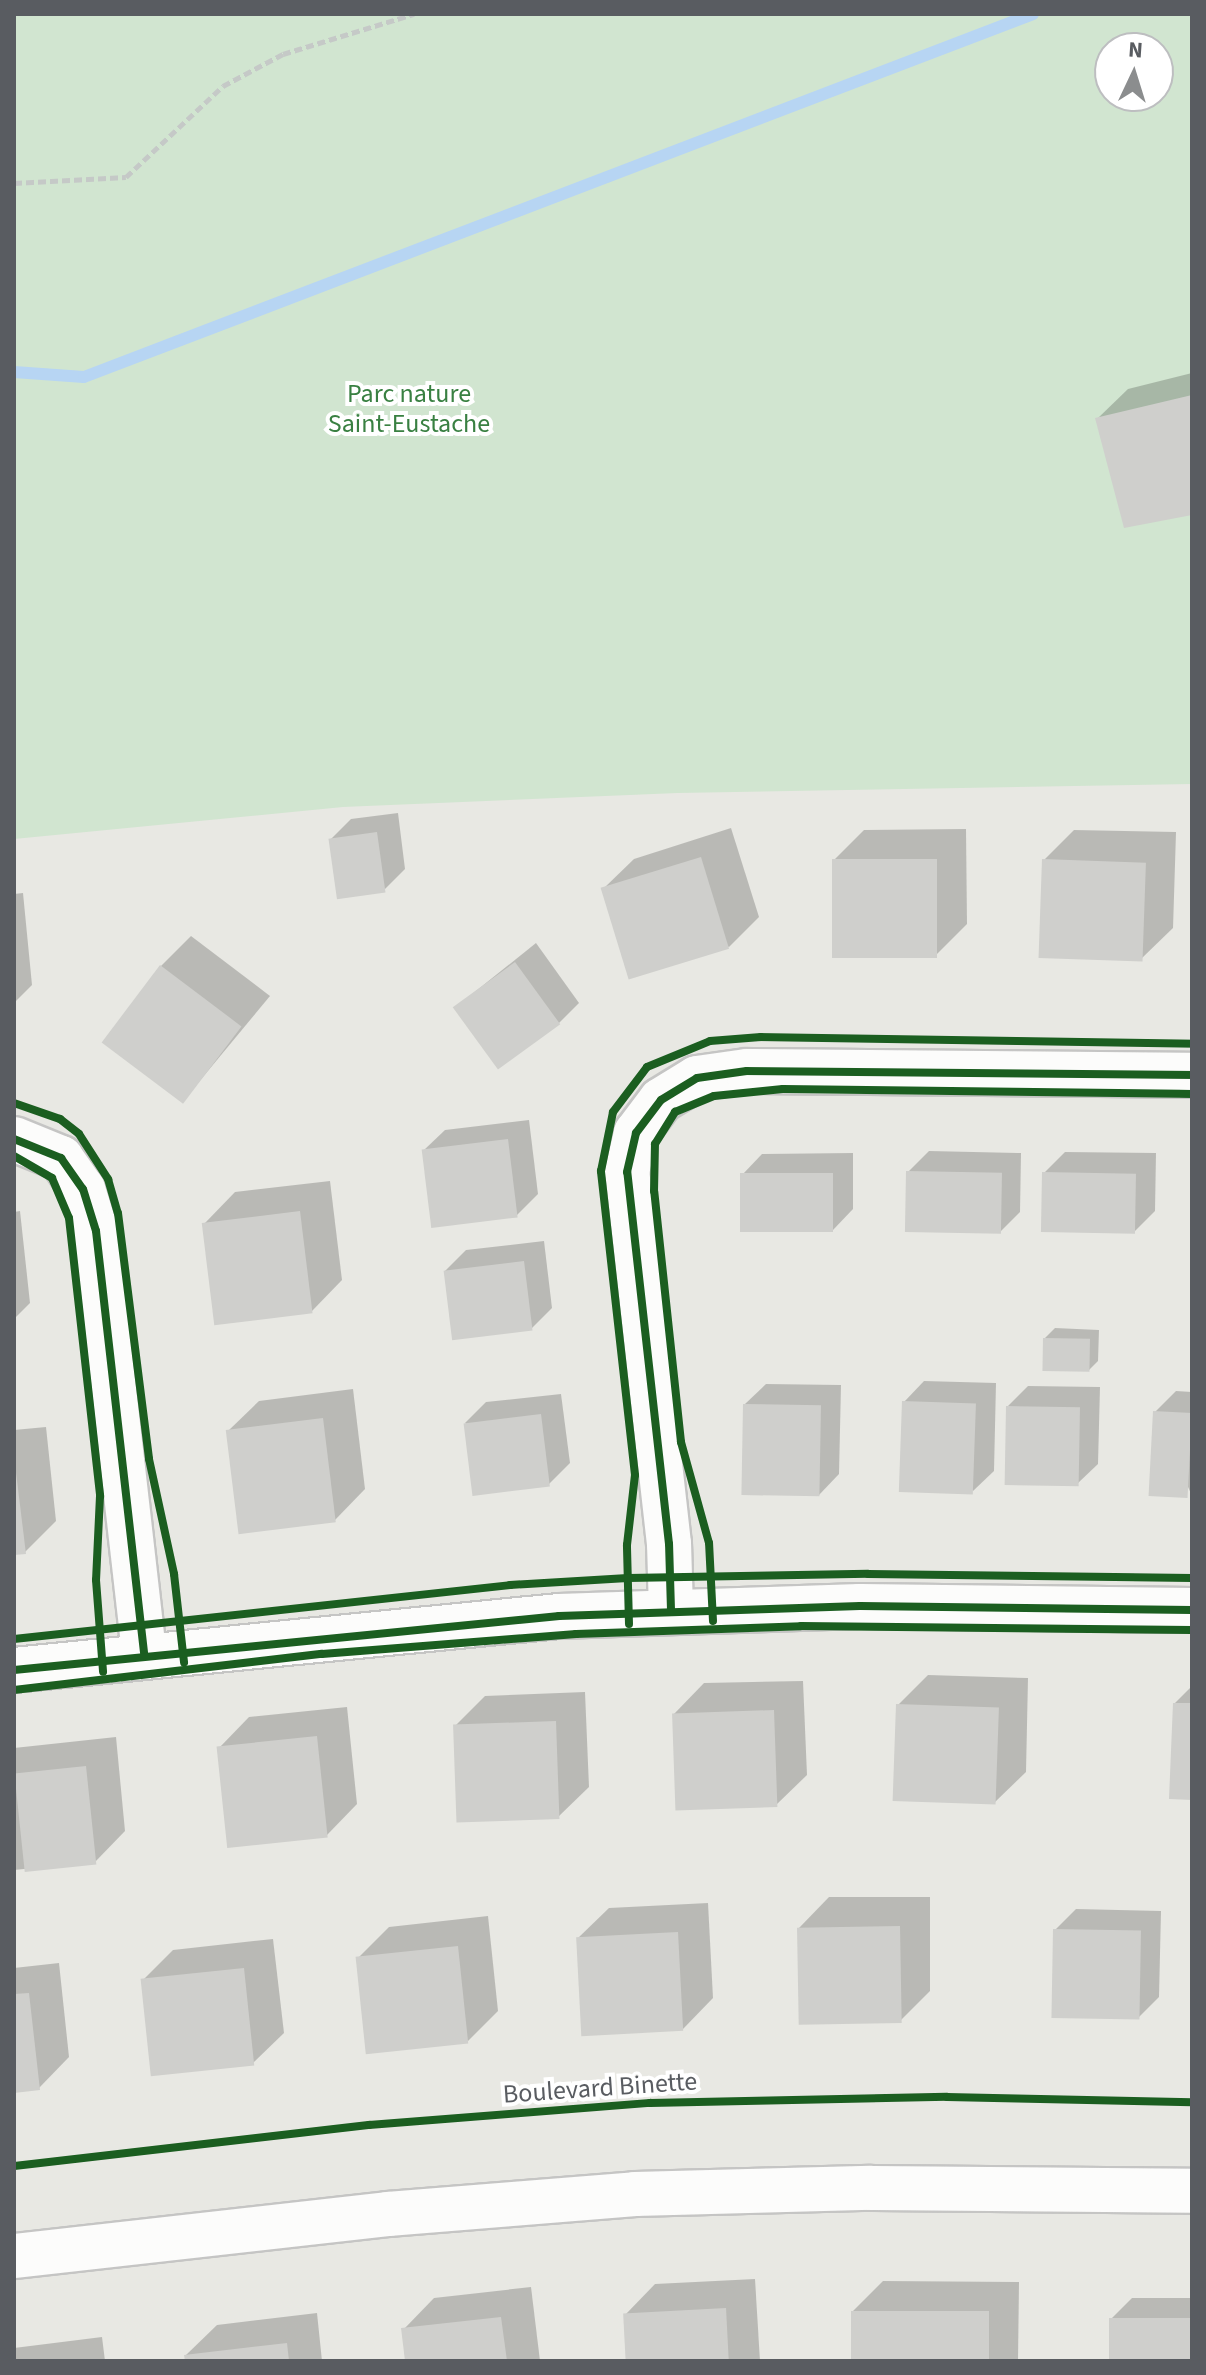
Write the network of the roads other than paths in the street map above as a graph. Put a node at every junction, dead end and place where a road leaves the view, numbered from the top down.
1 (1192, 1075) edge
2 (14, 1139) edge
3 (671, 1610) junction
4 (1192, 1610) edge
5 (144, 1655) junction
6 (14, 1670) edge
7 (1192, 2162) edge
8 (1192, 2191) edge
9 (14, 2226) edge
10 (14, 2256) edge

1 - 3 street
2 - 5 street
3 - 4 street
3 - 5 street
5 - 6 street
7 - 9 street
8 - 10 street

